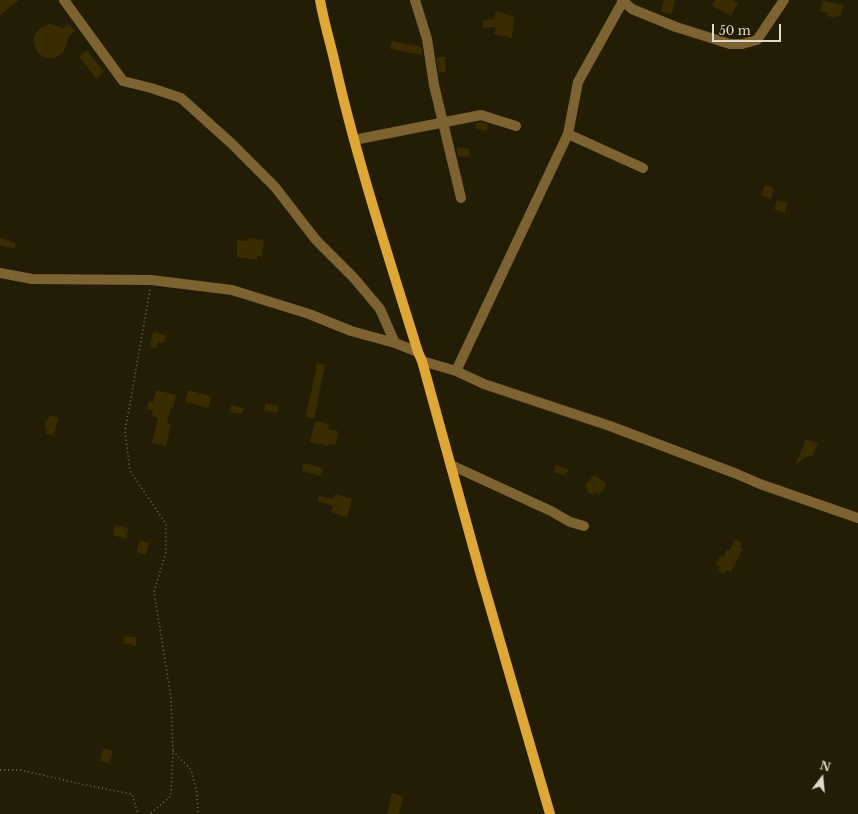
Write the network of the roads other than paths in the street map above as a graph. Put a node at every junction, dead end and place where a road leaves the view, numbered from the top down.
1 (64, 0) edge
2 (320, 0) edge
3 (416, 0) edge
4 (622, 0) edge
5 (784, 0) edge
6 (442, 122) junction
7 (516, 126) dead end
8 (568, 134) junction
9 (354, 140) junction
10 (643, 168) dead end
11 (461, 198) dead end
12 (0, 272) edge
13 (395, 343) junction
14 (420, 356) junction
15 (456, 371) junction
16 (451, 466) junction
17 (858, 518) edge
18 (584, 526) dead end
19 (550, 814) edge

1 - 13 street
2 - 9 main road
3 - 6 street
4 - 5 street
4 - 8 street
6 - 7 street
6 - 9 street
6 - 11 street
8 - 10 street
8 - 15 street
9 - 14 main road
12 - 13 street
13 - 14 street
14 - 15 street
14 - 16 main road
15 - 17 street
16 - 18 street
16 - 19 main road

